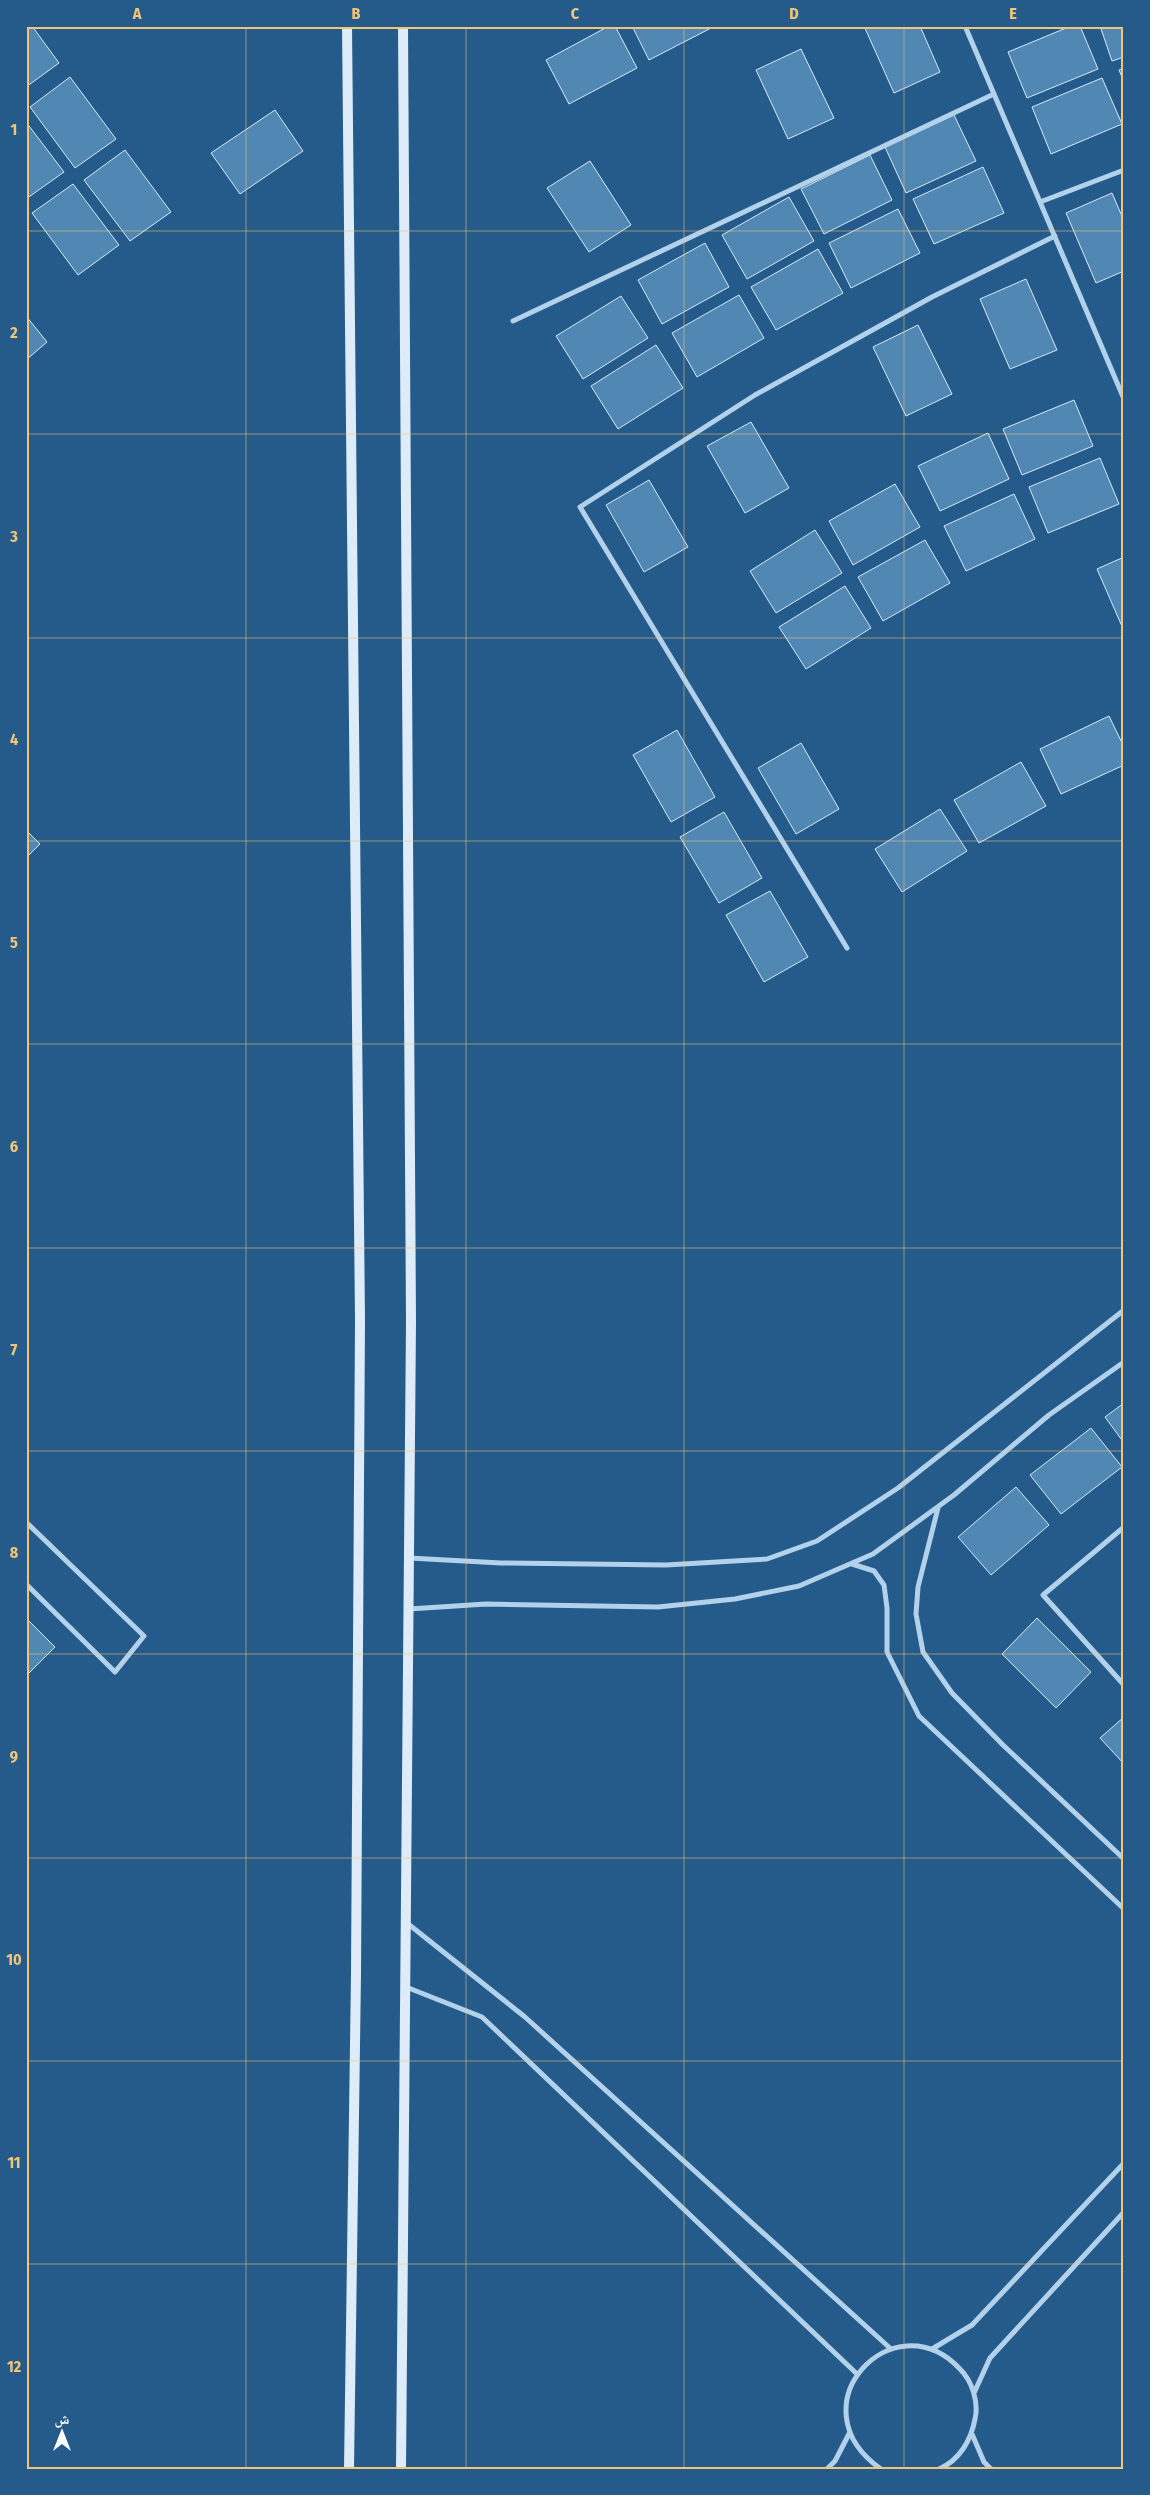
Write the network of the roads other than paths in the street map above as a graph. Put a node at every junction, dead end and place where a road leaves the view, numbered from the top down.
1 (347, 26) edge
2 (403, 26) edge
3 (965, 26) edge
4 (994, 94) junction
5 (1124, 170) edge
6 (1040, 202) junction
7 (1054, 236) junction
8 (513, 321) dead end
9 (1124, 398) edge
10 (847, 948) dead end
11 (1124, 1310) edge
12 (1124, 1362) edge
13 (938, 1507) junction
14 (26, 1522) edge
15 (1124, 1527) edge
16 (409, 1558) junction
17 (851, 1563) junction
18 (26, 1584) edge
19 (409, 1609) junction
20 (1124, 1685) edge
21 (1124, 1859) edge
22 (1124, 1909) edge
23 (406, 1922) junction
24 (406, 1987) junction
25 (1124, 2163) edge
26 (1124, 2212) edge
27 (891, 2349) junction
28 (932, 2349) junction
29 (857, 2374) junction
30 (974, 2393) junction
31 (850, 2431) junction
32 (972, 2434) junction
33 (946, 2468) edge
34 (350, 2469) edge
35 (401, 2469) edge
36 (827, 2469) edge
37 (881, 2469) edge
38 (939, 2469) edge
39 (991, 2469) edge

1 - 34 main road
2 - 16 main road
3 - 4 street
4 - 6 street
4 - 8 street
5 - 6 street
6 - 7 street
7 - 9 street
7 - 10 street
11 - 16 street
12 - 13 street
13 - 17 street
13 - 21 street
14 - 18 street
15 - 20 street
16 - 19 main road
17 - 19 street
17 - 22 street
19 - 23 main road
23 - 24 main road
23 - 27 street
24 - 29 street
24 - 35 main road
25 - 28 street
26 - 30 street
27 - 28 street
27 - 29 street
28 - 30 street
29 - 31 street
30 - 32 street
31 - 36 street
31 - 37 street
32 - 33 street
32 - 39 street
33 - 38 street

